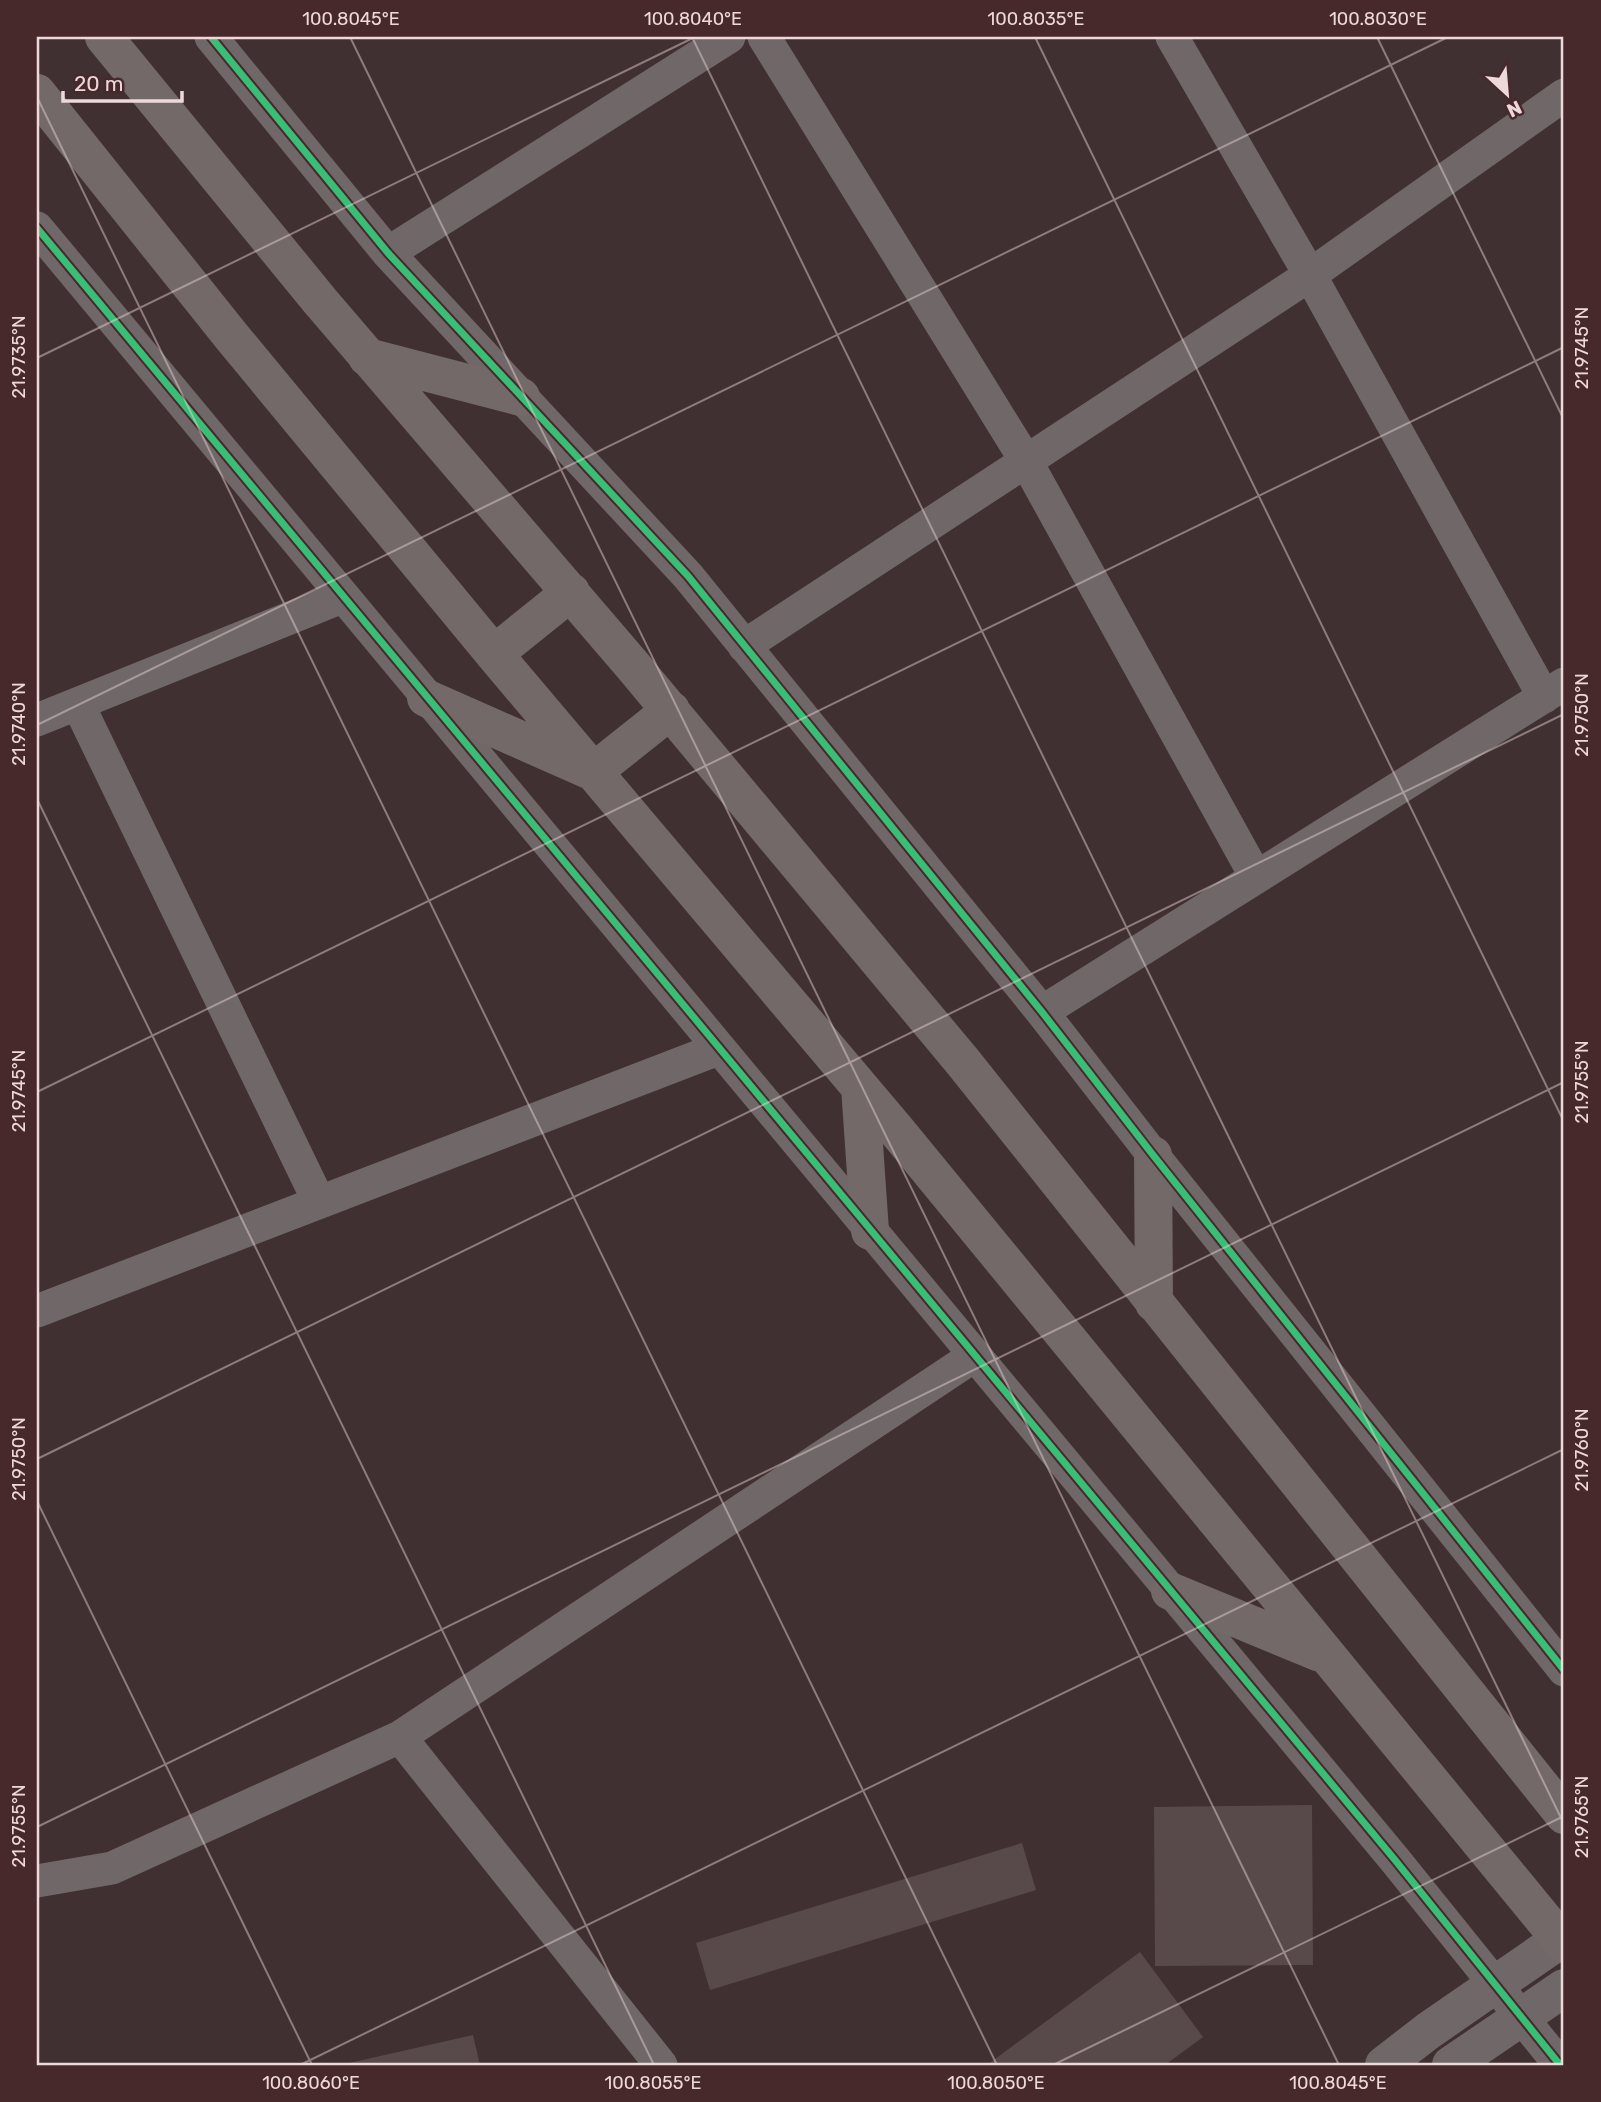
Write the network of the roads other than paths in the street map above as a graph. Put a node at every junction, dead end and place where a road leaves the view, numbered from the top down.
1 (104, 37) edge
2 (211, 37) edge
3 (729, 37) edge
4 (764, 37) edge
5 (1172, 37) edge
6 (37, 93) edge
7 (1564, 95) edge
8 (37, 228) edge
9 (388, 253) junction
10 (1310, 275) junction
11 (368, 357) junction
12 (521, 397) junction
13 (1026, 461) junction
14 (571, 592) junction
15 (342, 597) junction
16 (744, 646) junction
17 (494, 654) junction
18 (1554, 691) edge
19 (426, 698) junction
20 (78, 704) junction
21 (671, 710) junction
22 (37, 720) edge
23 (593, 772) junction
24 (1256, 877) junction
25 (1042, 1012) junction
26 (718, 1049) junction
27 (860, 1087) junction
28 (1153, 1155) junction
29 (319, 1202) junction
30 (870, 1231) junction
31 (1154, 1303) junction
32 (37, 1311) edge
33 (974, 1356) junction
34 (1170, 1591) junction
35 (1326, 1655) junction
36 (1564, 1670) edge
37 (400, 1737) junction
38 (1564, 1815) edge
39 (37, 1881) edge
40 (1563, 1940) edge
41 (1495, 1985) junction
42 (1564, 1988) edge
43 (1521, 2017) junction
44 (661, 2065) edge
45 (1384, 2065) edge
46 (1451, 2065) edge
47 (1560, 2065) edge

1 - 11 main road
2 - 9 street
3 - 9 street
4 - 13 street
5 - 10 street
6 - 17 main road
7 - 10 street
8 - 15 street
9 - 12 street
10 - 13 street
10 - 18 street
11 - 12 main road
11 - 14 main road
12 - 16 street
13 - 16 street
13 - 24 street
14 - 17 main road
14 - 21 main road
15 - 19 street
15 - 20 street
16 - 25 street
17 - 23 main road
18 - 24 street
19 - 23 main road
19 - 26 street
20 - 22 street
20 - 29 street
21 - 23 main road
21 - 31 main road
23 - 27 main road
24 - 25 street
25 - 28 street
26 - 29 street
26 - 30 street
27 - 30 main road
27 - 35 main road
28 - 31 main road
28 - 36 street
29 - 32 street
30 - 33 street
31 - 38 main road
33 - 34 street
33 - 37 street
34 - 35 main road
34 - 41 street
35 - 40 main road
37 - 39 street
37 - 44 street
40 - 41 street
41 - 43 street
41 - 45 street
42 - 43 street
43 - 46 street
43 - 47 street

